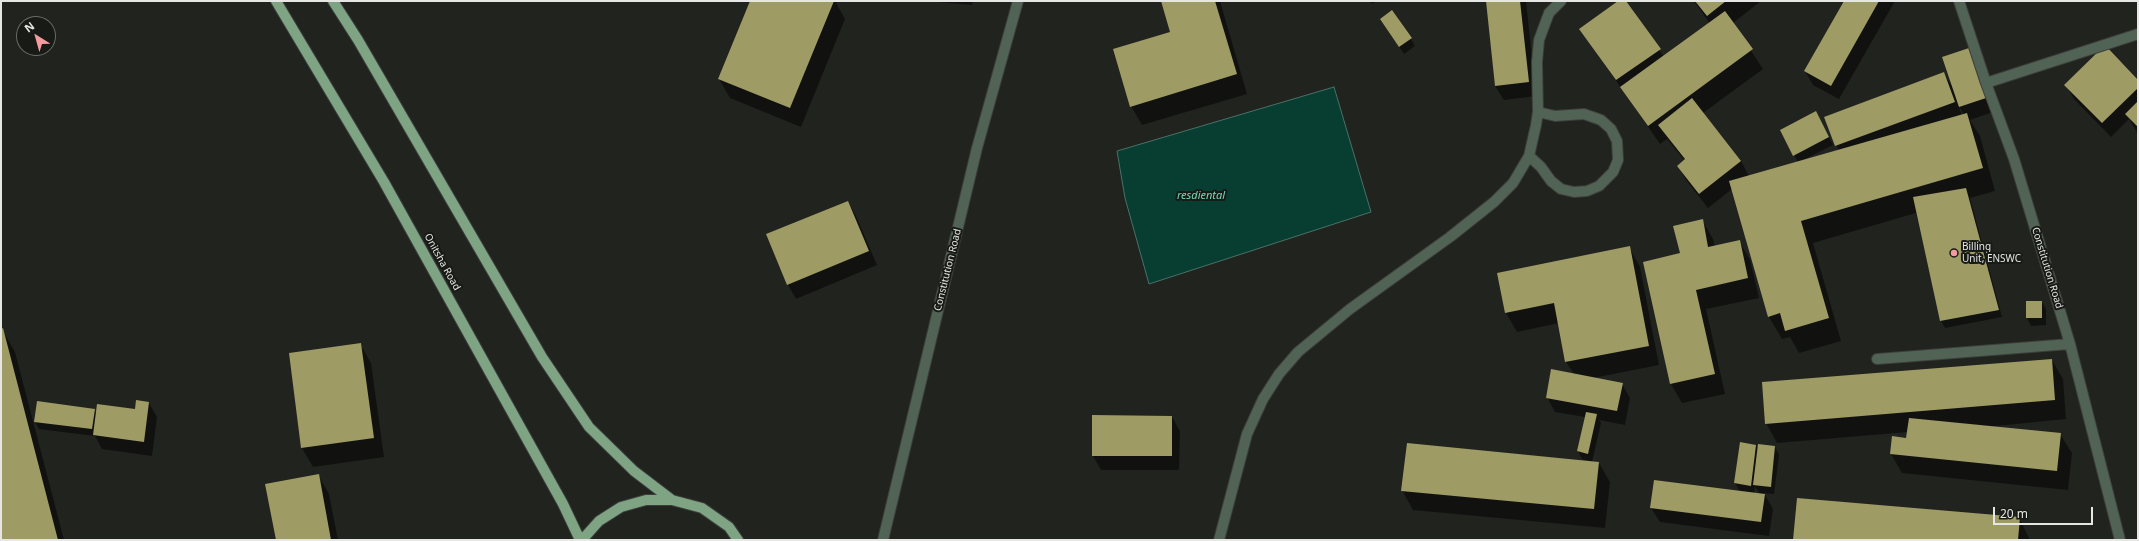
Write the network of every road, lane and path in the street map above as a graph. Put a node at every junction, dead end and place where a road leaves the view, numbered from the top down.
1 (276, 1) edge
2 (333, 1) edge
3 (1018, 1) edge
4 (1561, 1) edge
5 (1960, 1) edge
6 (2138, 34) edge
7 (1986, 83) junction
8 (1538, 112) junction
9 (1529, 156) junction
10 (2070, 344) junction
11 (1877, 359) dead end
12 (672, 500) junction
13 (581, 540) edge
14 (738, 540) edge
15 (883, 540) edge
16 (1219, 540) edge
17 (2120, 540) edge

1 - 13 main road, Onitsha Road
2 - 12 main road
3 - 15 street, Constitution Road
4 - 8 street
5 - 7 street, Constitution Road
6 - 7 street
7 - 10 street, Constitution Road
8 - 9 street
8 - 9 street
9 - 16 street
10 - 11 street
10 - 17 street, Constitution Road
12 - 13 main road
12 - 14 main road

